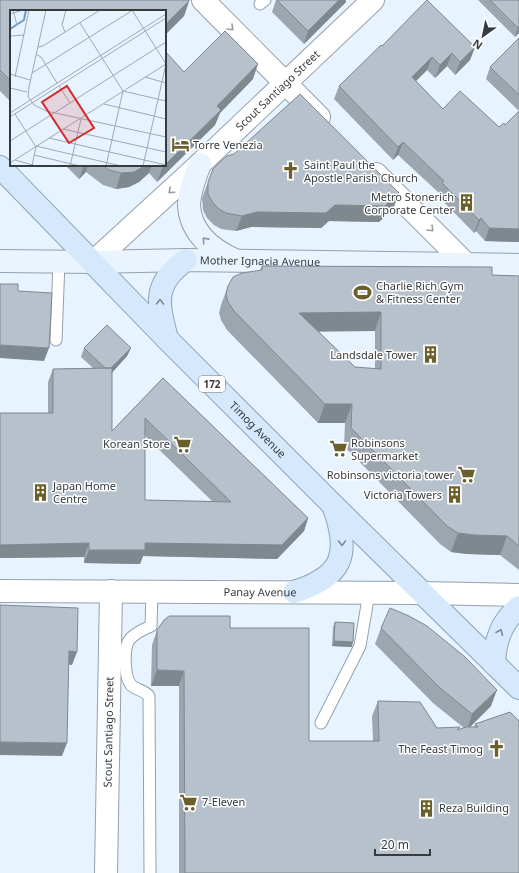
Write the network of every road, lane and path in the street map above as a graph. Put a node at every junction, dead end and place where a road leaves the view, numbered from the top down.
1 (203, 0) edge
2 (373, 0) edge
3 (286, 83) junction
4 (331, 128) edge
5 (365, 162) edge
6 (200, 164) junction
7 (0, 167) edge
8 (186, 260) junction
9 (0, 261) edge
10 (238, 261) junction
11 (59, 262) junction
12 (93, 262) junction
13 (466, 264) junction
14 (519, 265) edge
15 (56, 340) dead end
16 (168, 340) junction
17 (332, 505) junction
18 (0, 591) edge
19 (152, 591) junction
20 (111, 592) junction
21 (294, 592) junction
22 (369, 593) junction
23 (422, 593) junction
24 (519, 595) edge
25 (519, 607) edge
26 (494, 664) junction
27 (519, 688) edge
28 (321, 723) dead end
29 (106, 873) edge
30 (150, 873) edge

1 -> 3 street
2 - 3 street, Scout Santiago Street
3 - 4 street
3 - 6 street, Scout Santiago Street
5 -> 13 street
10 -> 6 street
6 -> 12 street, Scout Santiago Street
7 - 12 main road, Timog Avenue / 172
8 - 10 street, Mother Ignacia Avenue
8 - 12 street, Mother Ignacia Avenue
16 -> 8 main road
9 - 11 street, Mother Ignacia Avenue
10 - 13 street, Mother Ignacia Avenue
11 - 12 street, Mother Ignacia Avenue
11 - 15 lane
12 - 16 main road, Timog Avenue / 172
13 - 14 street, Mother Ignacia Avenue
16 - 17 main road, Timog Avenue / 172
17 -> 21 main road
17 - 23 main road, Timog Avenue / 172
18 - 20 street, Panay Avenue
19 - 20 street, Panay Avenue
19 - 21 street, Panay Avenue
19 - 30 lane
20 - 29 street, Scout Santiago Street
21 - 22 street, Panay Avenue
22 - 23 street, Panay Avenue
22 - 28 lane
23 - 24 street, Panay Avenue
23 - 26 main road, Timog Avenue / 172
26 -> 25 main road
26 - 27 main road, Timog Avenue / 172

